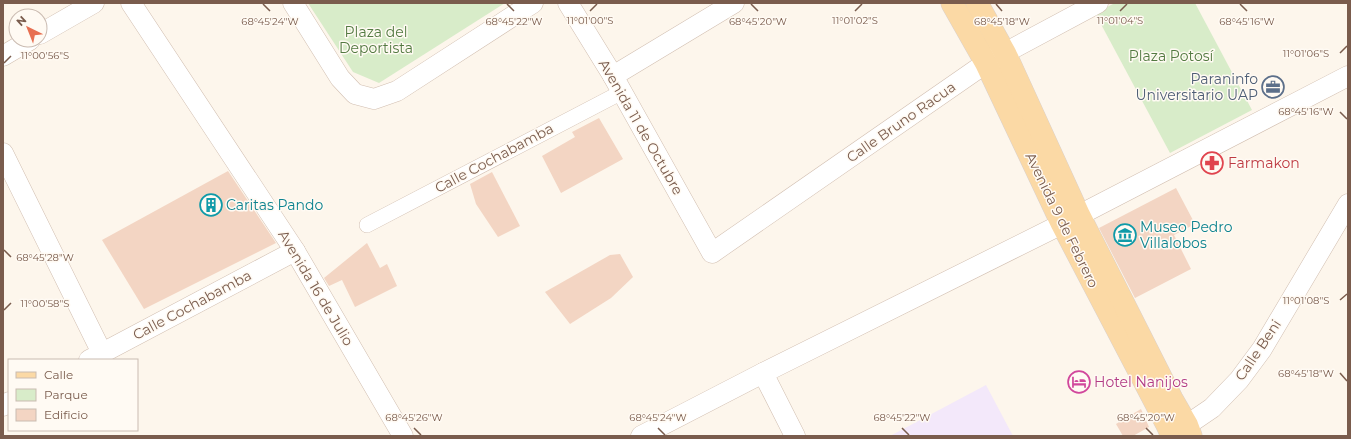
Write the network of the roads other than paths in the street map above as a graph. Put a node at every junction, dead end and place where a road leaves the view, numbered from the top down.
1 (94, 3) edge
2 (131, 3) edge
3 (293, 3) edge
4 (533, 3) edge
5 (568, 3) edge
6 (734, 3) edge
7 (952, 3) edge
8 (977, 3) edge
9 (1098, 3) edge
10 (48, 29) edge
11 (16, 48) edge
12 (1006, 53) junction
13 (3, 56) edge
14 (986, 63) junction
15 (1348, 76) edge
16 (617, 84) junction
17 (3, 153) edge
18 (1348, 204) edge
19 (1071, 219) junction
20 (367, 225) dead end
21 (295, 251) junction
22 (712, 253) joint
23 (95, 356) edge
24 (763, 373) junction
25 (1180, 433) edge
26 (403, 436) edge
27 (641, 436) edge
28 (795, 436) edge

1 - 10 street
2 - 21 street, Avenida 16 de Julio
3 - 4 street
5 - 16 street, Avenida 11 de Octubre
6 - 16 street, Calle Cochabamba
7 - 14 main road, Avenida 9 de Febrero
8 - 12 main road, Avenida 9 de Febrero
9 - 12 street, Calle Bruno Racua
11 - 13 street
12 - 14 street, Calle Bruno Racua
12 - 19 main road, Avenida 9 de Febrero
14 - 19 main road, Avenida 9 de Febrero
14 - 22 street, Calle Bruno Racua
15 - 19 street
16 - 20 street, Calle Cochabamba
16 - 22 street, Avenida 11 de Octubre
17 - 23 street
18 - 25 street, Calle Beni
19 - 24 street
19 - 25 main road, Avenida 9 de Febrero
21 - 23 street, Calle Cochabamba
21 - 26 street, Avenida 16 de Julio
24 - 27 street
24 - 28 street

